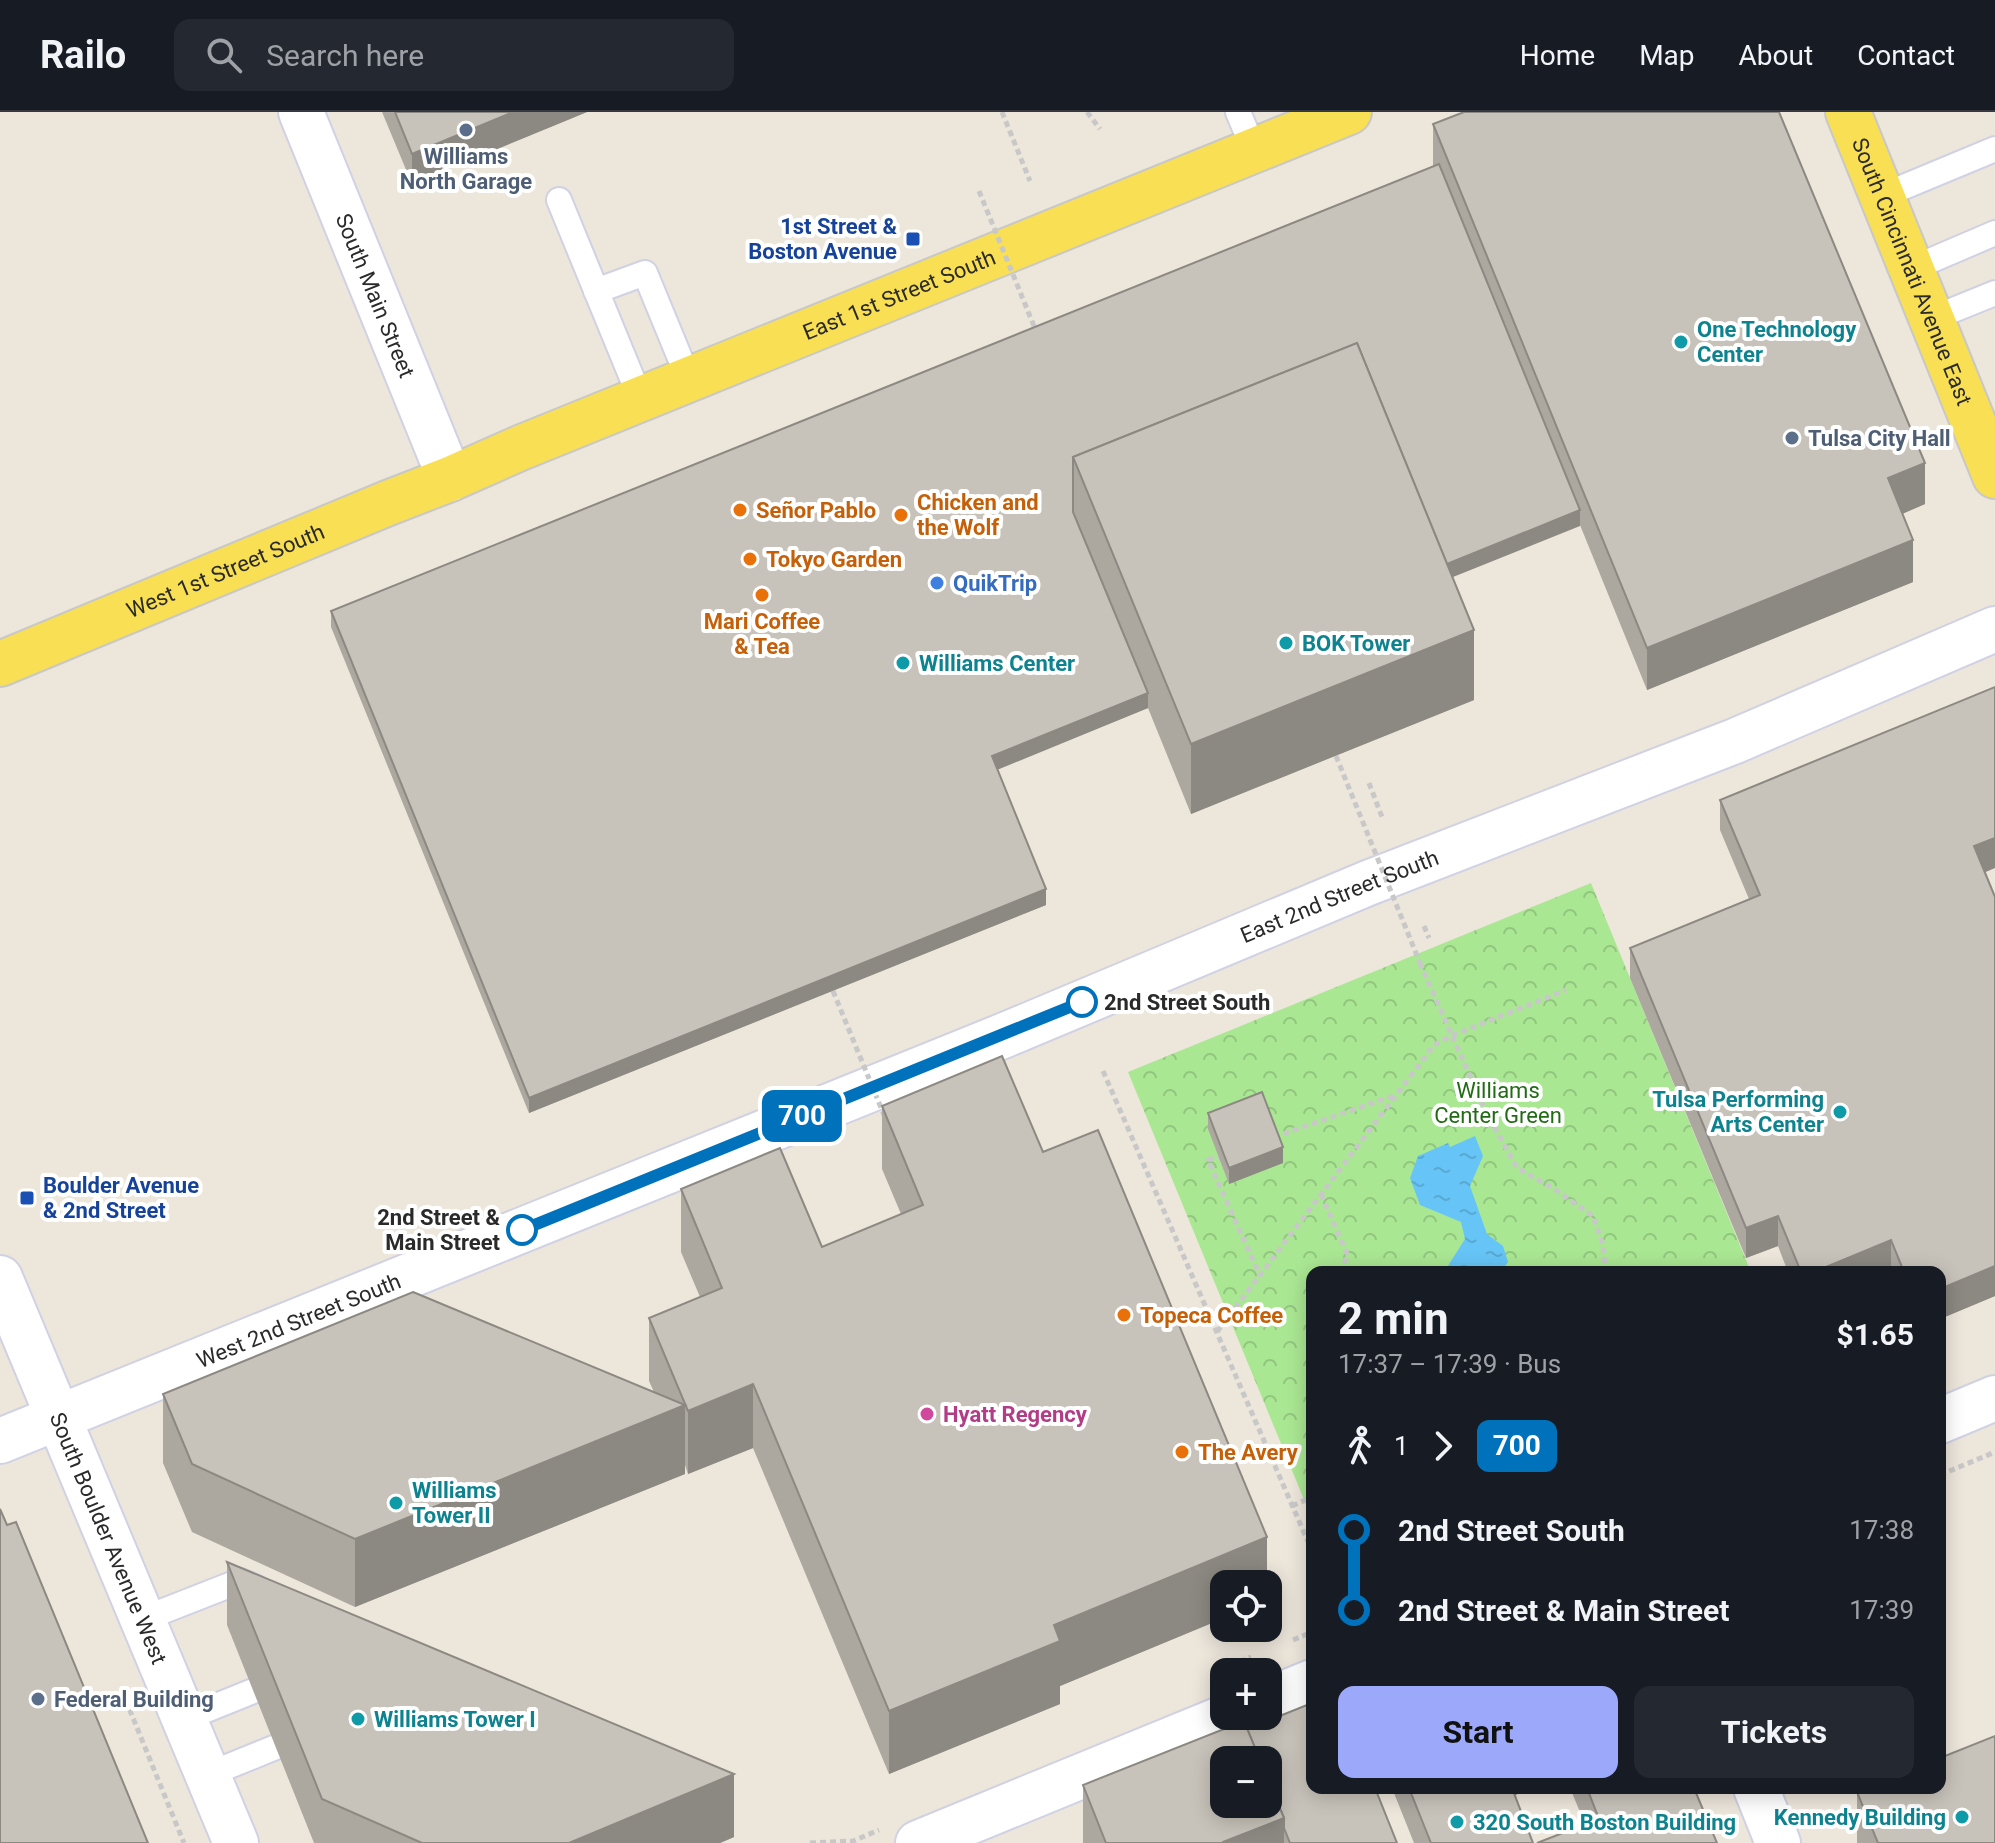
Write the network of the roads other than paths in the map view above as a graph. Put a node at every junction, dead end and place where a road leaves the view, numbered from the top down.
1 (1349, 112) edge
2 (1848, 112) edge
3 (304, 119) edge
4 (1246, 131) edge
5 (1995, 149) edge
6 (1882, 196) junction
7 (559, 200) dead end
8 (1995, 233) edge
9 (1911, 269) junction
10 (596, 291) junction
11 (1995, 293) edge
12 (1931, 319) junction
13 (689, 380) junction
14 (641, 400) junction
15 (1995, 476) edge
16 (450, 479) junction
17 (1995, 629) edge
18 (0, 664) edge
19 (684, 1164) joint
20 (0, 1278) edge
21 (1991, 1410) edge
22 (58, 1417) junction
23 (1946, 1420) edge
24 (0, 1441) edge
25 (282, 1599) edge
26 (143, 1619) junction
27 (1306, 1684) edge
28 (253, 1691) edge
29 (1282, 1694) edge
30 (184, 1719) junction
31 (1210, 1725) edge
32 (276, 1747) edge
33 (207, 1775) junction
34 (1758, 1794) edge
35 (1004, 1827) edge
36 (236, 1843) edge
37 (918, 1843) edge
38 (1778, 1843) edge

1 - 4 main road, East 1st Street South
2 - 6 main road, South Cincinnati Avenue East
3 - 16 main road, South Main Street
4 - 13 main road, East 1st Street South
5 - 6 lane
6 - 9 main road, South Cincinnati Avenue East
7 - 10 lane
8 - 9 lane
9 - 12 main road, South Cincinnati Avenue East
10 - 13 lane
10 - 14 lane
11 - 12 lane
12 - 15 main road, South Cincinnati Avenue East
13 - 14 main road, East 1st Street South
14 - 16 main road, East 1st Street South
16 - 18 main road, West 1st Street South
17 - 19 main road, East 2nd Street South
19 - 22 main road, West 2nd Street South
20 - 22 main road, South Boulder Avenue West
21 - 23 main road
22 - 24 main road, West 2nd Street South
22 - 26 main road, South Boulder Avenue West
25 - 26 lane
26 - 30 main road, South Boulder Avenue West
27 - 29 main road
28 - 30 lane
30 - 33 main road, South Boulder Avenue West
31 - 35 main road
32 - 33 lane
33 - 36 main road, South Boulder Avenue West
34 - 38 main road
35 - 37 main road

